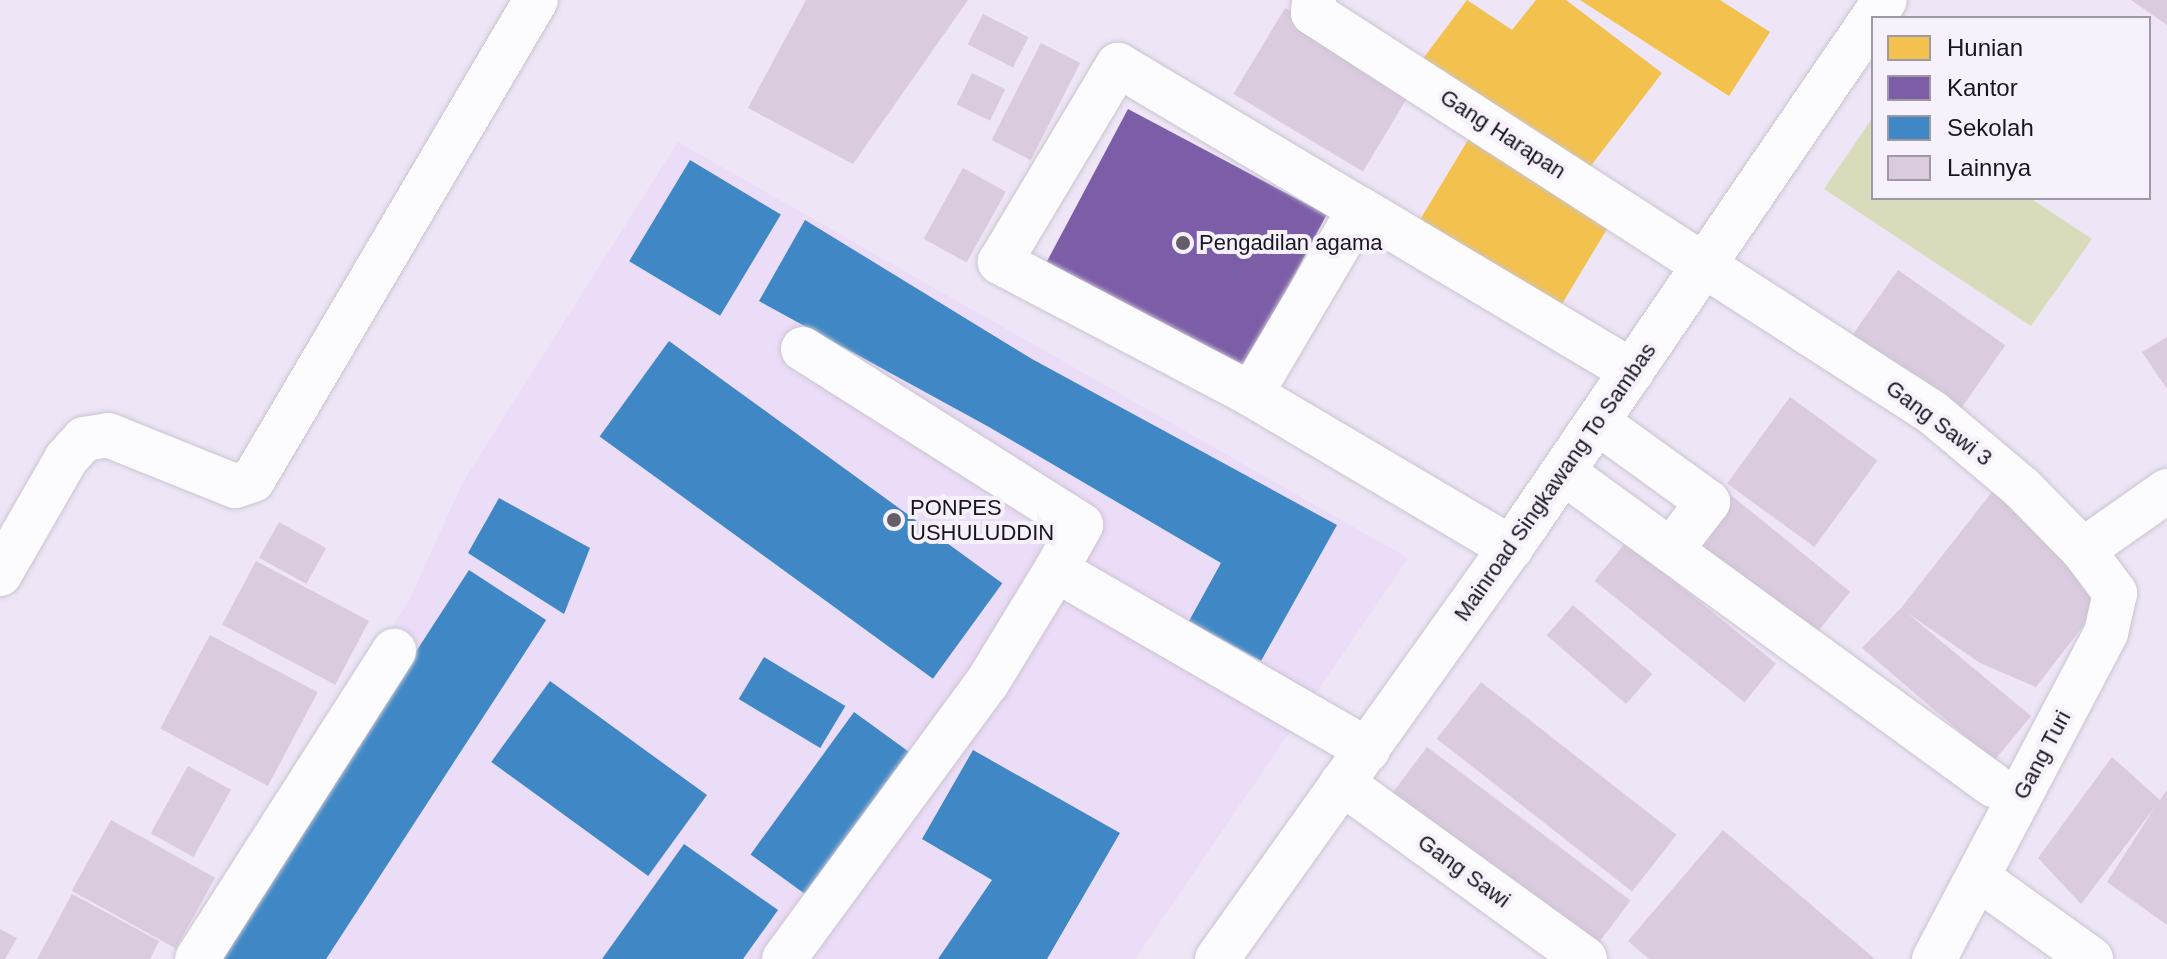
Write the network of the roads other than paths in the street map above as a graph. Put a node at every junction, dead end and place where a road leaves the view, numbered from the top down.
1 (536, 0) edge
2 (1314, 0) edge
3 (1871, 20) edge
4 (1360, 209) junction
5 (1702, 264) junction
6 (803, 349) dead end
7 (1632, 371) junction
8 (1251, 394) junction
9 (1597, 422) junction
10 (1563, 472) junction
11 (2167, 491) edge
12 (1511, 548) junction
13 (1671, 550) junction
14 (2083, 550) junction
15 (1056, 570) junction
16 (0, 574) edge
17 (2106, 633) joint
18 (394, 651) dead end
19 (1355, 766) junction
20 (1993, 785) dead end
21 (1978, 878) junction
22 (197, 959) edge
23 (784, 959) edge
24 (1217, 959) edge
25 (1585, 959) edge
26 (1934, 959) edge
27 (2091, 959) edge

1 - 16 street
2 - 5 street, Gang Harapan
3 - 5 street, Mainroad Singkawang To Sambas
4 - 7 street
4 - 8 street
4 - 8 street
5 - 7 street, Mainroad Singkawang To Sambas
5 - 14 street, Gang Sawi 3
6 - 15 street
7 - 9 street, Mainroad Singkawang To Sambas
8 - 12 street
9 - 10 street, Mainroad Singkawang To Sambas
9 - 13 street
10 - 12 street, Mainroad Singkawang To Sambas
10 - 13 street
11 - 14 street
12 - 19 street, Mainroad Singkawang To Sambas
13 - 20 street
14 - 17 street, Gang Sawi 3
15 - 19 street, Gang Sawi
15 - 23 street
17 - 21 street, Gang Turi
18 - 22 street
19 - 24 street, Mainroad Singkawang To Sambas
19 - 25 street, Gang Sawi
21 - 26 street
21 - 27 street

